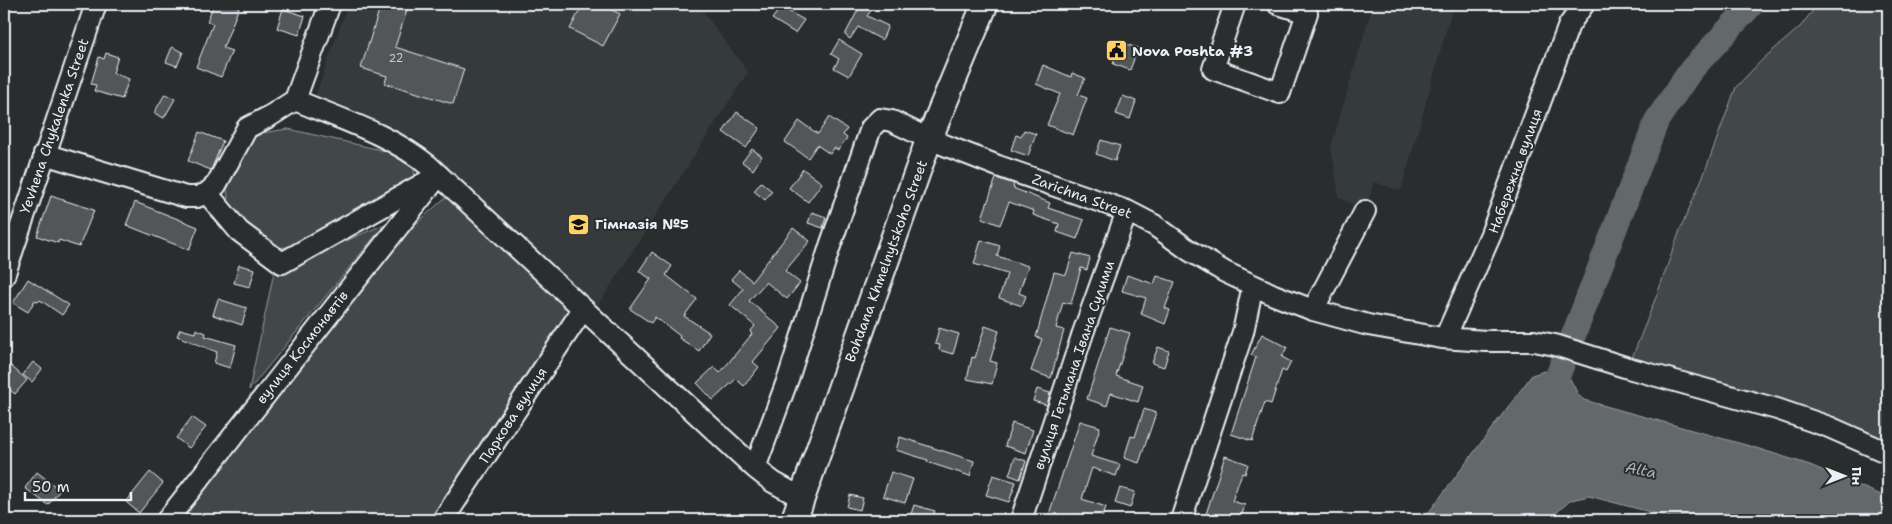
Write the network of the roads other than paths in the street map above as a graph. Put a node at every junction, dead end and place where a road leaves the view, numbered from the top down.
1 (96, 4) edge
2 (330, 4) edge
3 (985, 4) edge
4 (1235, 4) edge
5 (1278, 4) edge
6 (1584, 4) edge
7 (295, 100) junction
8 (929, 139) junction
9 (44, 154) junction
10 (439, 176) junction
11 (207, 193) junction
12 (1127, 211) junction
13 (1364, 211) dead end
14 (4, 276) edge
15 (1253, 286) junction
16 (583, 309) junction
17 (1313, 310) junction
18 (1446, 338) junction
19 (1888, 453) edge
20 (755, 468) junction
21 (798, 509) edge
22 (167, 520) edge
23 (443, 520) edge
24 (1021, 520) edge
25 (1181, 520) edge

1 - 9 street, Yevhena Chykalenka Street
2 - 7 street
3 - 8 main road, Bohdana Khmelnytskoho Street
4 - 5 street
6 - 18 street, Набережна вулиця
7 - 10 street
7 - 11 street
8 - 12 street, Zarichna Street
8 - 20 street, Zarichna Street
8 - 21 main road, Bohdana Khmelnytskoho Street
9 - 11 street
9 - 14 street, Yevhena Chykalenka Street
10 - 11 street
10 - 16 street
10 - 22 street, вулиця Космонавтів
12 - 15 street, Zarichna Street
12 - 24 street, вулиця Гетьмана Івана Сулими
13 - 17 street
15 - 17 street, Zarichna Street
15 - 25 street
16 - 20 street
16 - 23 street, Паркова вулиця
17 - 18 street, Zarichna Street
18 - 19 street, Zarichna Street
20 - 21 street

